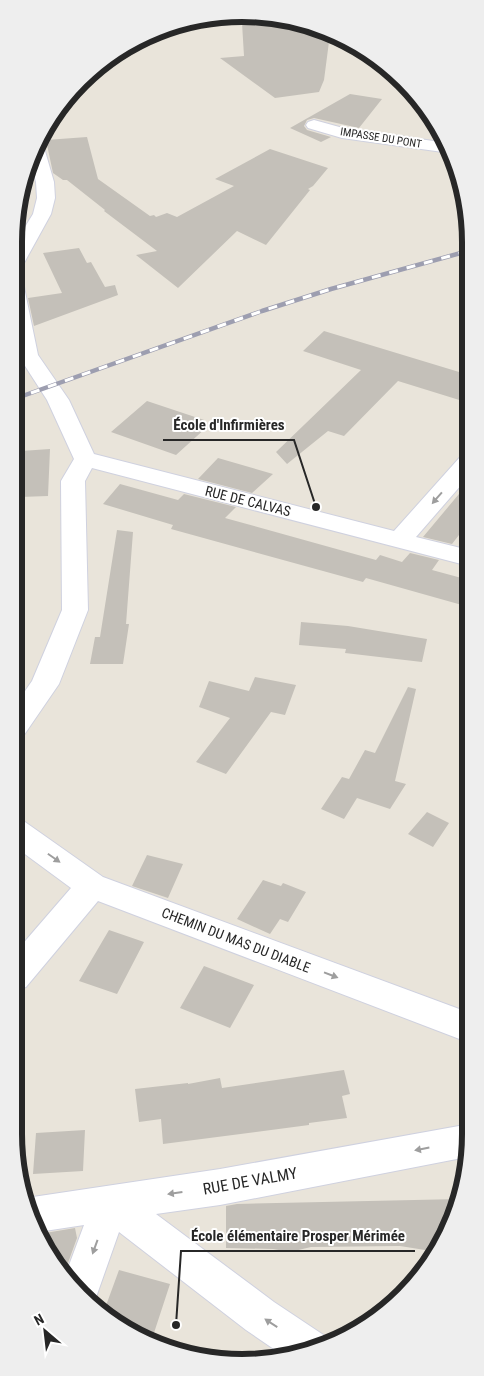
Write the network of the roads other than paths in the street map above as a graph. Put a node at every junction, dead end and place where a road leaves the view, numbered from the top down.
1 (314, 125) dead end
2 (440, 147) edge
3 (39, 158) edge
4 (22, 247) edge
5 (22, 326) edge
6 (85, 459) junction
7 (462, 469) edge
8 (400, 540) junction
9 (462, 556) edge
10 (22, 717) edge
11 (22, 836) edge
12 (92, 886) junction
13 (22, 968) edge
14 (462, 1025) edge
15 (461, 1141) edge
16 (111, 1203) junction
17 (37, 1214) edge
18 (82, 1284) edge
19 (303, 1345) edge

1 - 2 street, IMPASSE DU PONT
3 - 4 street
5 - 6 street
6 - 8 street, RUE DE CALVAS
6 - 10 street
7 -> 8 street
8 - 9 street, RUE DE CALVAS
11 -> 12 street, CHEMIN DU MAS DU DIABLE
12 - 13 street
12 -> 14 street, CHEMIN DU MAS DU DIABLE
15 -> 16 street, RUE DE VALMY
16 - 17 street, RUE DE VALMY
16 -> 18 street
19 -> 16 street

